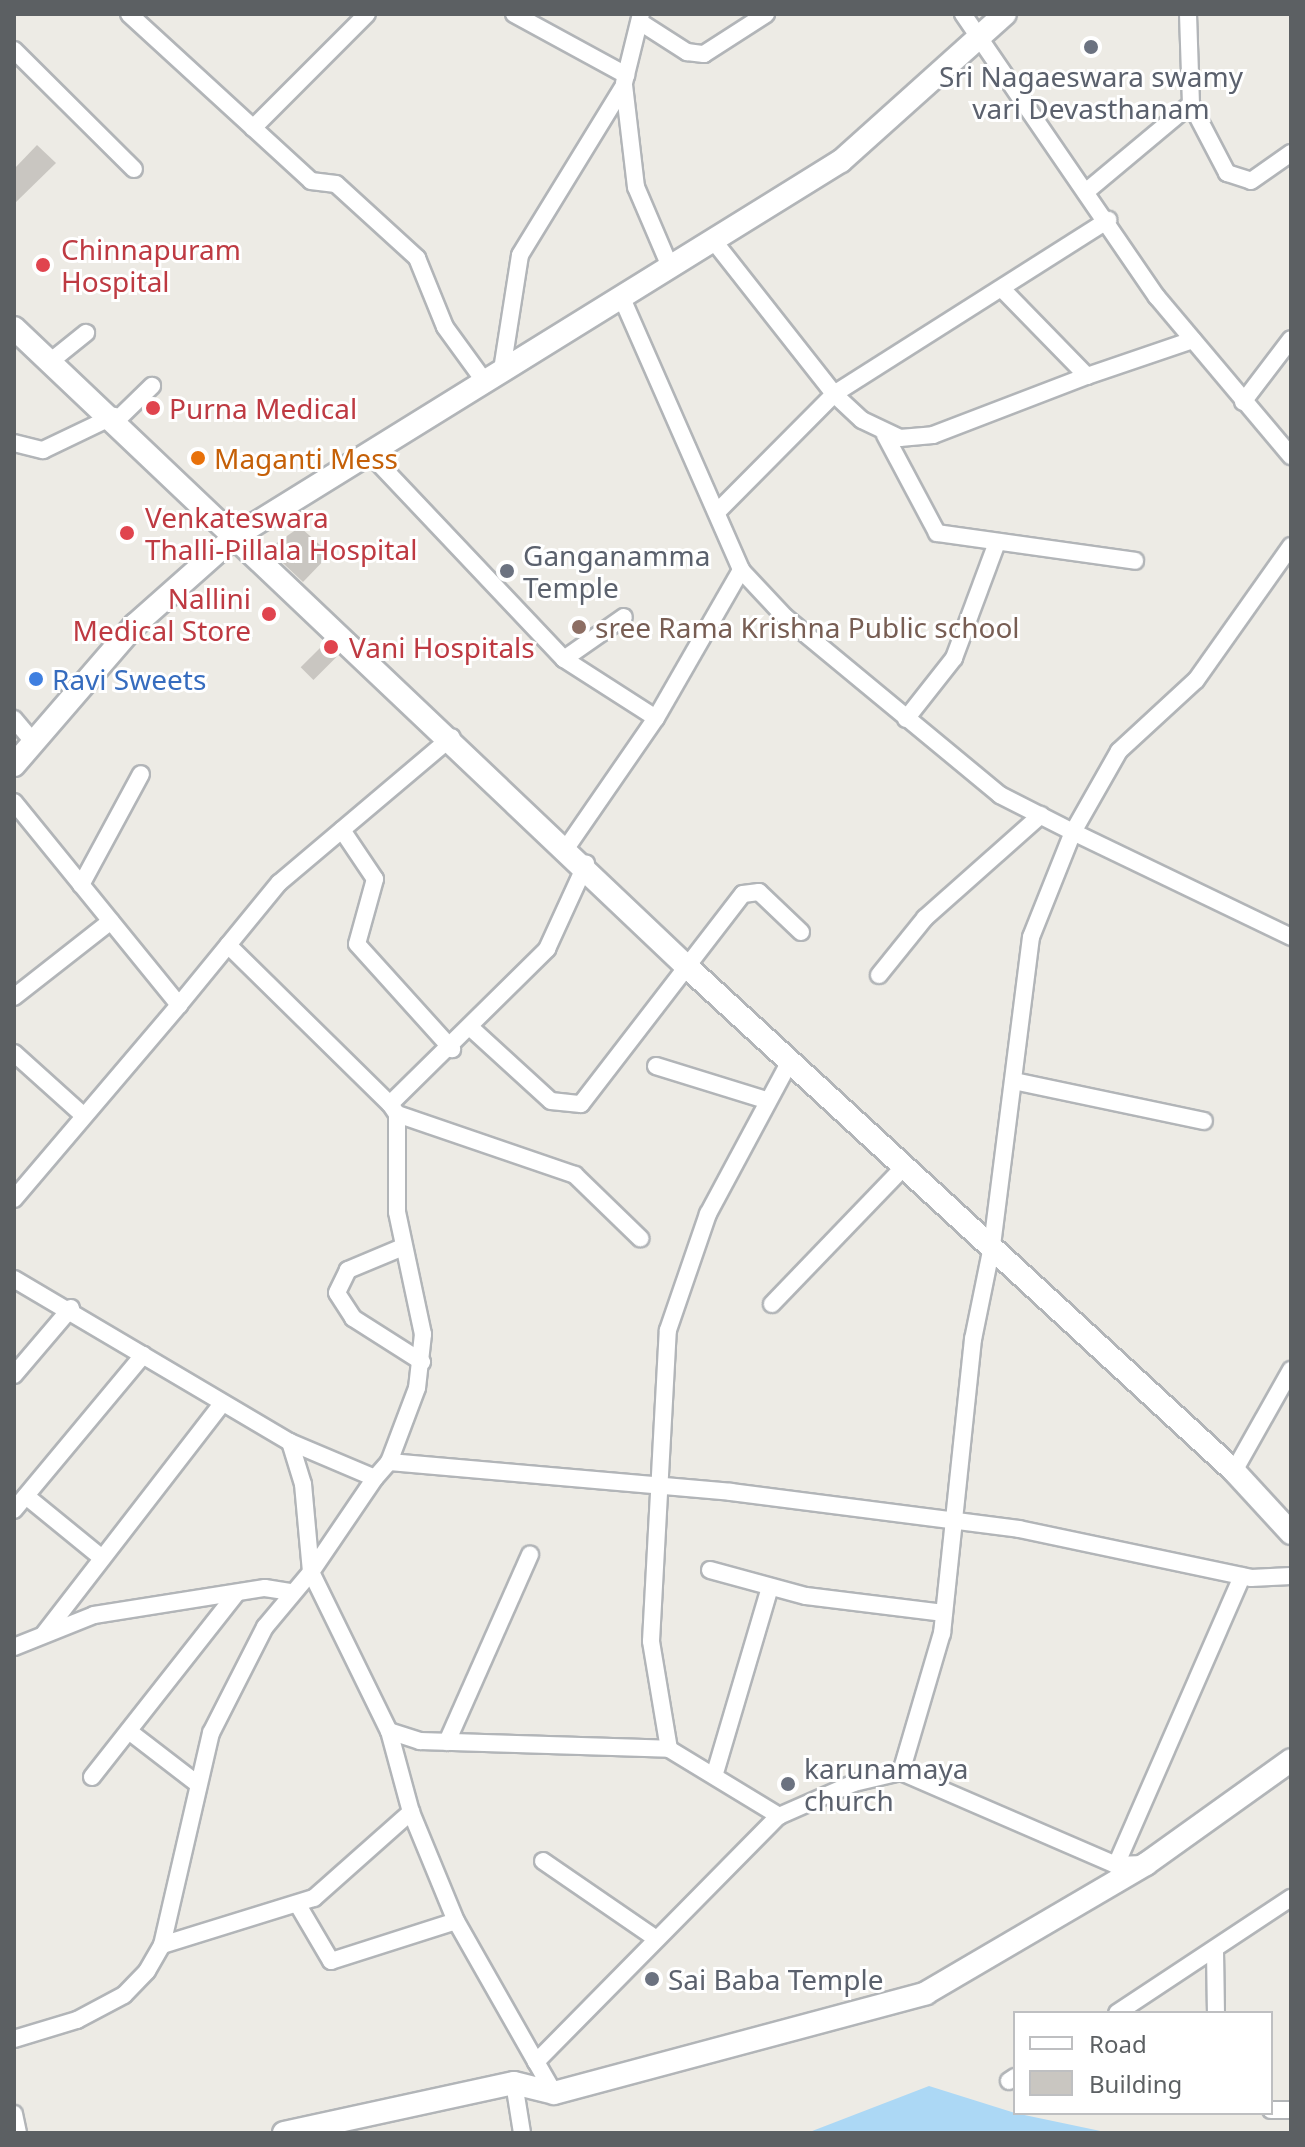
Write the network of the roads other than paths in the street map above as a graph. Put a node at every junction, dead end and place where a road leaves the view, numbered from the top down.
1 (129, 14) edge
2 (367, 14) edge
3 (514, 14) edge
4 (766, 14) edge
5 (963, 14) edge
6 (1005, 14) edge
7 (1188, 14) edge
8 (641, 18) edge
9 (976, 36) junction
10 (14, 50) edge
11 (625, 80) junction
12 (1191, 104) junction
13 (253, 128) junction
14 (1291, 153) edge
15 (134, 169) dead end
16 (1088, 190) junction
17 (1108, 220) junction
18 (713, 240) junction
19 (668, 262) junction
20 (1002, 289) junction
21 (621, 296) junction
22 (14, 328) edge
23 (86, 333) dead end
24 (1291, 339) edge
25 (1193, 340) junction
26 (51, 361) junction
27 (494, 376) junction
28 (1087, 376) junction
29 (152, 386) dead end
30 (834, 394) junction
31 (1243, 402) junction
32 (116, 418) junction
33 (885, 435) junction
34 (14, 443) edge
35 (369, 453) junction
36 (1291, 456) edge
37 (719, 510) junction
38 (234, 537) junction
39 (996, 545) junction
40 (1291, 546) edge
41 (1135, 561) dead end
42 (741, 570) junction
43 (624, 617) dead end
44 (564, 659) junction
45 (656, 718) junction
46 (14, 719) edge
47 (906, 719) junction
48 (452, 737) junction
49 (34, 743) junction
50 (14, 765) edge
51 (141, 774) dead end
52 (14, 802) edge
53 (1041, 815) junction
54 (342, 830) junction
55 (1073, 832) junction
56 (567, 847) junction
57 (586, 864) junction
58 (81, 885) junction
59 (111, 921) junction
60 (801, 932) dead end
61 (1291, 937) edge
62 (228, 945) junction
63 (683, 963) junction
64 (879, 975) dead end
65 (14, 997) edge
66 (179, 1005) junction
67 (471, 1028) junction
68 (452, 1049) junction
69 (14, 1053) edge
70 (790, 1061) junction
71 (656, 1066) dead end
72 (1014, 1081) junction
73 (766, 1100) junction
74 (394, 1109) junction
75 (84, 1116) junction
76 (1204, 1121) dead end
77 (904, 1167) junction
78 (14, 1199) edge
79 (640, 1238) dead end
80 (992, 1246) junction
81 (403, 1247) junction
82 (14, 1279) edge
83 (772, 1304) dead end
84 (71, 1308) junction
85 (143, 1355) junction
86 (422, 1362) junction
87 (1291, 1370) edge
88 (14, 1375) edge
89 (220, 1406) junction
90 (290, 1442) junction
91 (389, 1462) junction
92 (1234, 1471) junction
93 (375, 1478) junction
94 (660, 1487) junction
95 (26, 1496) junction
96 (14, 1510) edge
97 (957, 1521) junction
98 (1291, 1533) edge
99 (530, 1555) dead end
100 (102, 1558) junction
101 (710, 1570) dead end
102 (311, 1572) junction
103 (1242, 1576) junction
104 (1291, 1576) edge
105 (770, 1587) junction
106 (290, 1592) junction
107 (237, 1593) junction
108 (944, 1613) junction
109 (44, 1634) junction
110 (14, 1647) edge
111 (389, 1731) junction
112 (130, 1732) junction
113 (447, 1742) junction
114 (669, 1749) junction
115 (1291, 1760) edge
116 (901, 1772) junction
117 (715, 1773) junction
118 (92, 1777) dead end
119 (195, 1782) junction
120 (411, 1812) junction
121 (779, 1816) junction
122 (543, 1861) dead end
123 (1146, 1864) junction
124 (1116, 1865) junction
125 (1291, 1898) edge
126 (298, 1905) junction
127 (456, 1921) junction
128 (655, 1938) junction
129 (162, 1945) junction
130 (1215, 1951) junction
131 (1120, 2011) edge
132 (1216, 2011) edge
133 (14, 2039) edge
134 (536, 2062) junction
135 (514, 2083) junction
136 (554, 2093) junction
137 (14, 2114) edge
138 (18, 2133) edge
139 (284, 2133) edge
140 (522, 2133) edge

1 - 13 street
2 - 13 street
3 - 11 street
4 - 8 street
5 - 9 street
6 - 9 street
7 - 12 street
8 - 11 street
9 - 16 street
9 - 18 street
10 - 15 street
11 - 19 street
11 - 27 street
12 - 14 street
12 - 16 street
13 - 27 street
16 - 17 street
17 - 20 street
17 - 25 street
18 - 19 street
18 - 30 street
19 - 21 street
20 - 28 street
20 - 30 street
21 - 27 street
21 - 37 street
22 - 26 street
23 - 26 street
24 - 31 street
25 - 28 street
25 - 31 street
26 - 32 street
27 - 35 street
28 - 33 street
29 - 32 street
30 - 33 street
30 - 37 street
31 - 36 street
32 - 34 street
32 - 38 street
33 - 39 street
35 - 38 street
35 - 44 street
37 - 42 street
38 - 48 street
38 - 49 street
39 - 41 street
39 - 47 street
40 - 55 street
42 - 45 street
42 - 47 street
43 - 44 street
44 - 45 street
45 - 56 street
46 - 49 street
47 - 53 street
48 - 54 street
48 - 56 street
49 - 50 street
51 - 58 street
52 - 58 street
53 - 55 street
53 - 64 street
54 - 62 street
54 - 68 street
55 - 61 street
55 - 72 street
56 - 57 street
57 - 63 street
57 - 67 street
58 - 59 street
59 - 65 street
59 - 66 street
60 - 63 street
62 - 66 street
62 - 74 street
63 - 67 street
63 - 70 street
66 - 75 street
67 - 68 street
68 - 74 street
69 - 75 street
70 - 73 street
70 - 77 street
71 - 73 street
72 - 76 street
72 - 80 street
73 - 94 street
74 - 79 street
74 - 81 street
75 - 78 street
77 - 80 street
77 - 83 street
80 - 92 street
80 - 97 street
81 - 86 street
81 - 86 street
82 - 84 street
84 - 85 street
84 - 88 street
85 - 89 street
85 - 95 street
86 - 91 street
87 - 92 street
89 - 90 street
89 - 100 street
90 - 93 street
90 - 102 street
91 - 93 street
91 - 94 street
92 - 98 street
93 - 102 street
94 - 97 street
94 - 114 street
95 - 96 street
95 - 100 street
97 - 103 street
97 - 108 street
99 - 113 street
100 - 109 street
101 - 105 street
102 - 106 street
102 - 111 street
103 - 104 street
103 - 124 street
105 - 108 street
105 - 117 street
106 - 107 street
106 - 119 street
107 - 109 street
107 - 112 street
108 - 116 street
109 - 110 street
111 - 113 street
111 - 120 street
112 - 118 street
112 - 119 street
113 - 114 street
114 - 117 street
115 - 123 street
116 - 121 street
116 - 124 street
117 - 121 street
119 - 129 street
120 - 126 street
120 - 127 street
121 - 128 street
122 - 128 street
123 - 124 street
123 - 136 street
125 - 130 street
126 - 127 street
126 - 129 street
127 - 134 street
128 - 134 street
129 - 133 street
130 - 131 street
130 - 132 street
134 - 136 street
135 - 136 street
135 - 139 street
135 - 140 street
137 - 138 street

